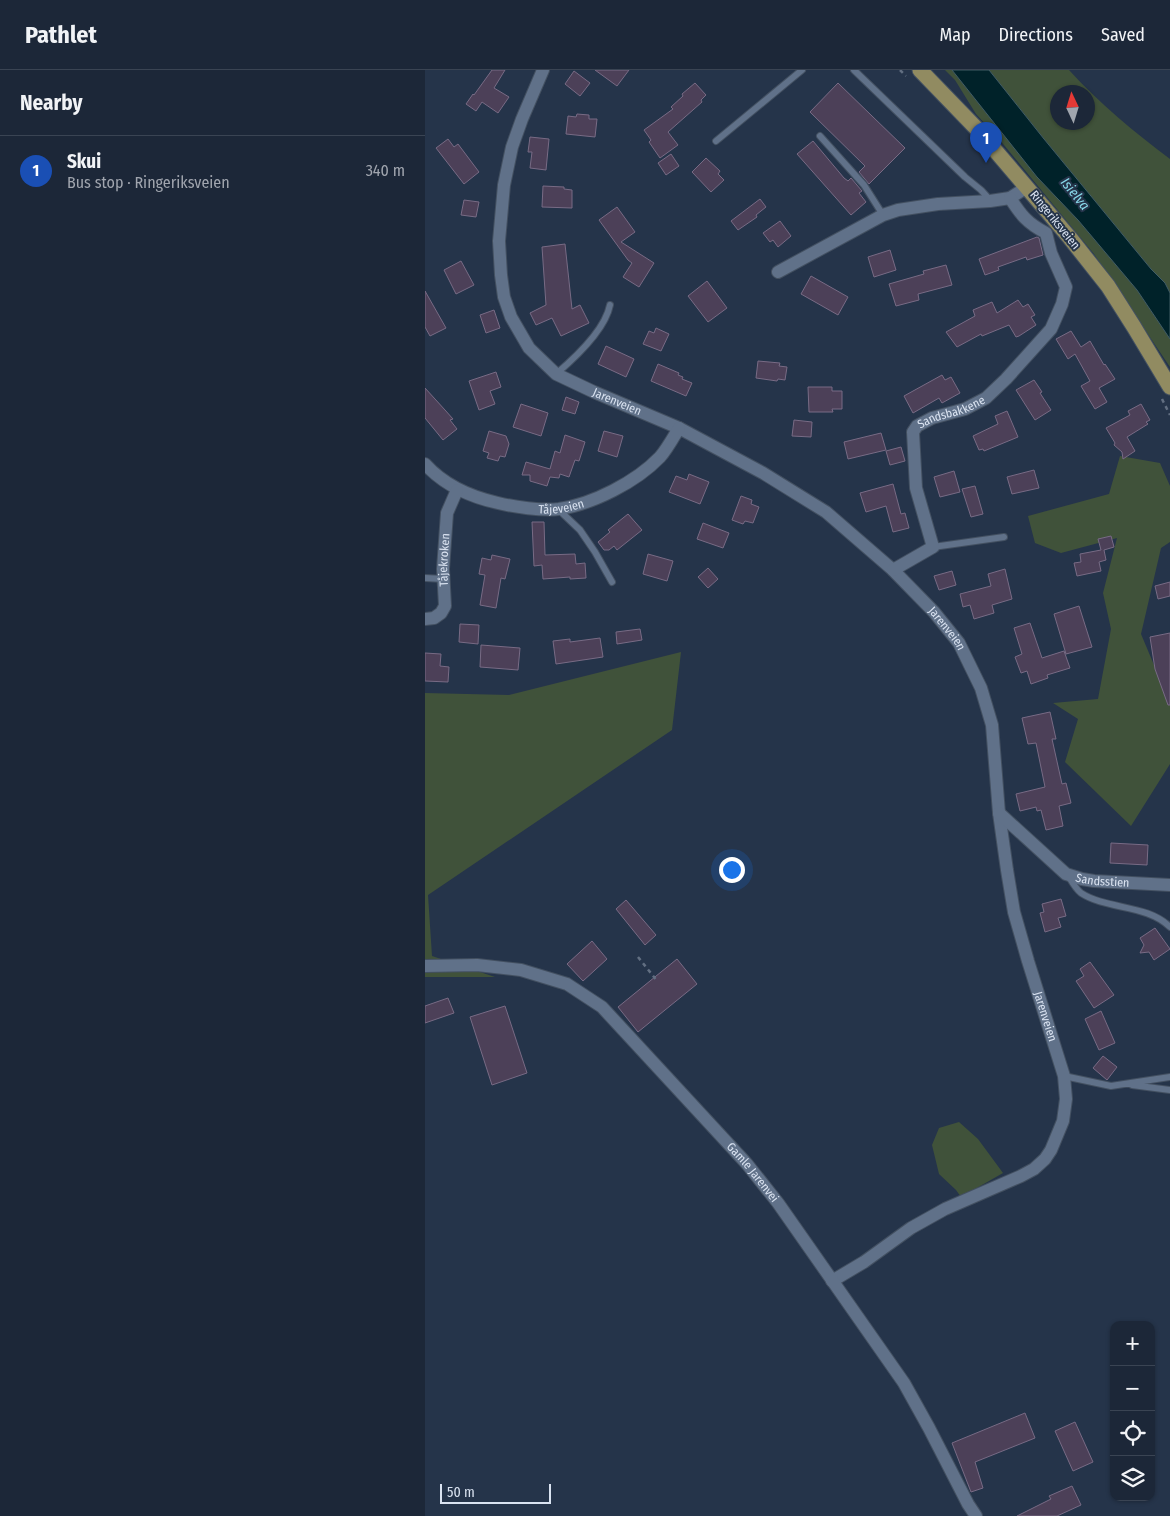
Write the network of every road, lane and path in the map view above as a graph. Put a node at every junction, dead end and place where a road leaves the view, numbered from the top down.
1 (543, 70) edge
2 (802, 70) edge
3 (854, 70) edge
4 (900, 70) edge
5 (914, 74) edge
6 (820, 136) dead end
7 (716, 141) dead end
8 (1027, 186) junction
9 (1010, 198) junction
10 (990, 201) junction
11 (883, 215) junction
12 (778, 272) dead end
13 (610, 305) dead end
14 (556, 374) junction
15 (1170, 387) edge
16 (679, 428) junction
17 (425, 464) edge
18 (457, 490) junction
19 (558, 509) junction
20 (1004, 537) dead end
21 (933, 547) junction
22 (893, 570) junction
23 (425, 578) edge
24 (444, 579) junction
25 (612, 582) dead end
26 (425, 619) edge
27 (999, 813) junction
28 (1066, 874) junction
29 (1170, 884) edge
30 (1170, 927) edge
31 (638, 957) dead end
32 (425, 966) edge
33 (658, 982) dead end
34 (1064, 1076) junction
35 (1170, 1077) edge
36 (1125, 1084) junction
37 (1170, 1090) edge
38 (832, 1281) junction
39 (976, 1516) edge

1 - 14 street, Jarenveien
2 - 7 lane
3 - 10 lane
4 - 5 path
5 - 8 main road, Ringeriksveien
6 - 11 lane
8 - 9 street
8 - 15 main road, Ringeriksveien
9 - 10 street
9 - 21 street, Sandsbakkene
10 - 11 street
11 - 12 street
13 - 14 lane
14 - 16 street, Jarenveien
16 - 19 street, Tåjeveien
16 - 22 street, Jarenveien
17 - 18 street, Tåjeveien
18 - 19 street, Tåjeveien
18 - 24 street, Tåjekroken
19 - 25 lane
20 - 21 lane
21 - 22 street
22 - 27 street, Jarenveien
23 - 24 lane
24 - 26 street, Tåjekroken
27 - 28 street, Sandsstien
27 - 34 street, Jarenveien
28 - 29 street, Sandsstien
28 - 30 lane
31 - 33 path
32 - 38 street, Gamle Jarenvei
34 - 36 lane
34 - 38 street, Jarenveien
35 - 36 lane
36 - 37 lane
38 - 39 street, Gamle Jarenvei

